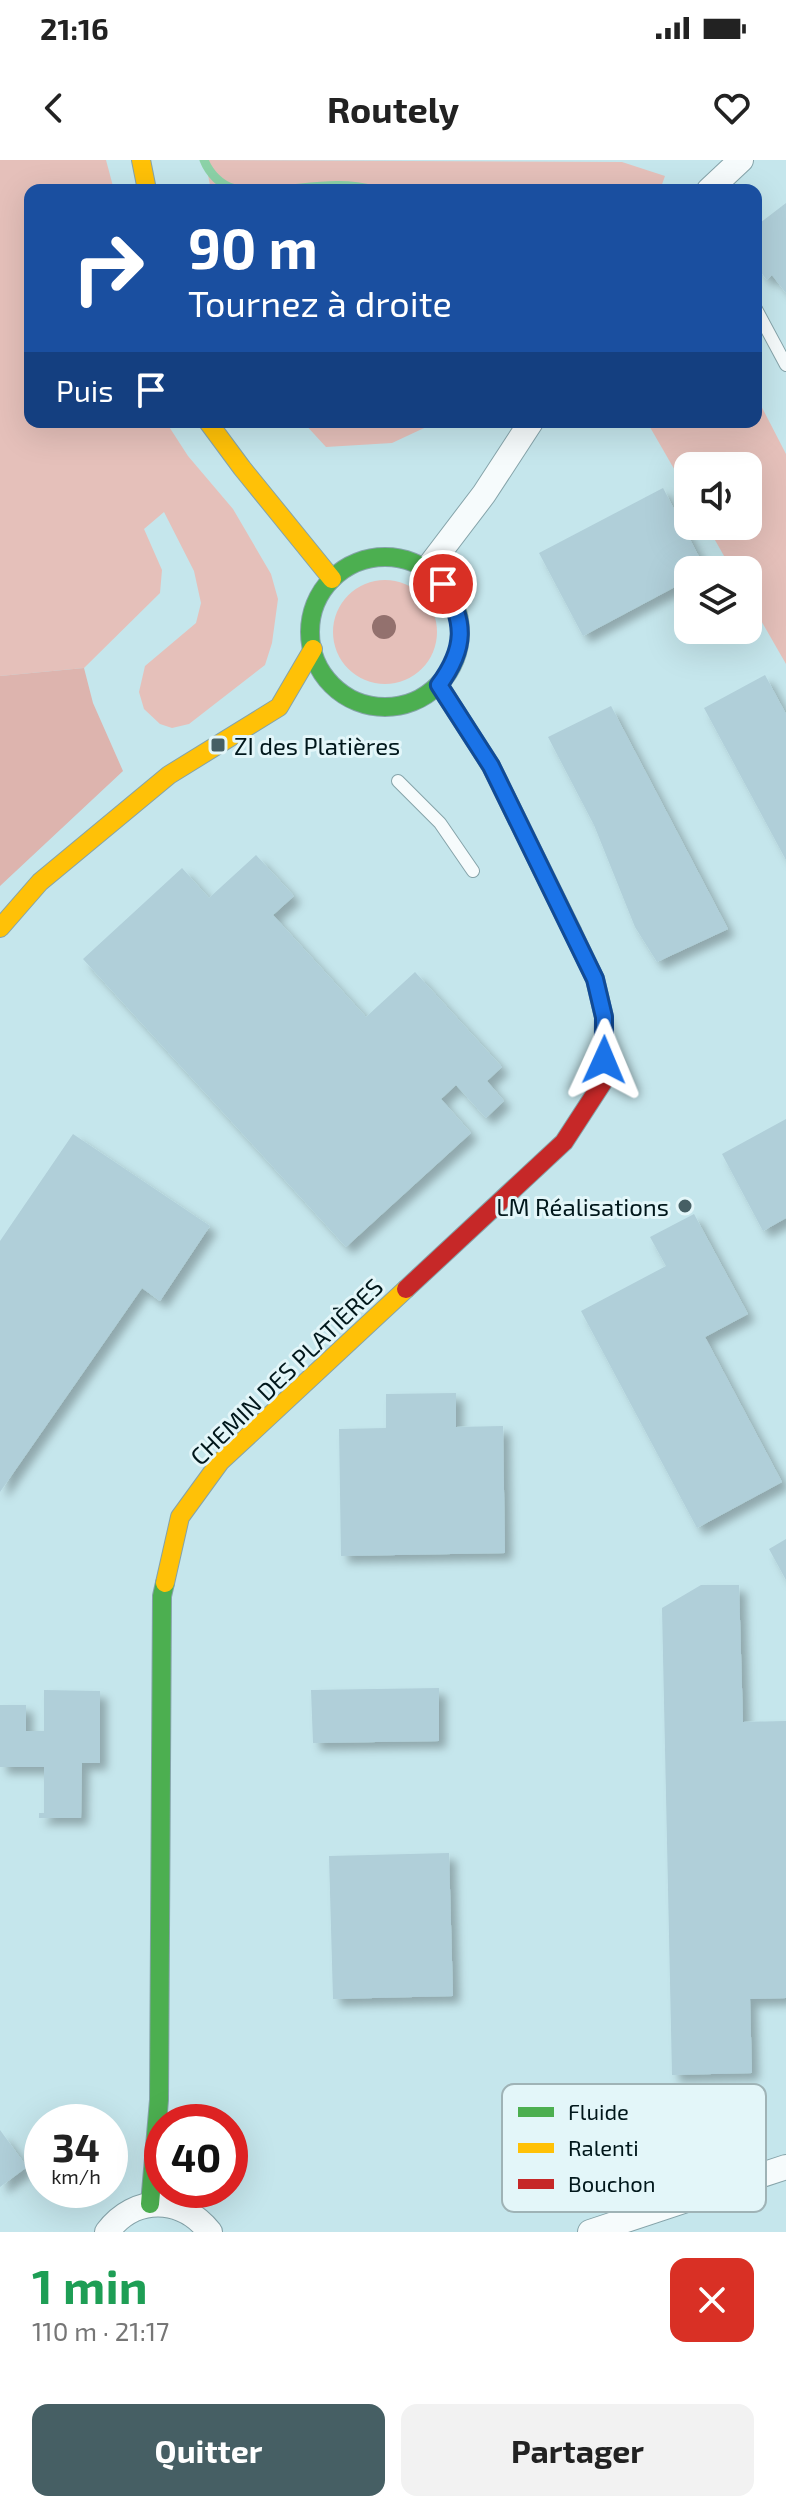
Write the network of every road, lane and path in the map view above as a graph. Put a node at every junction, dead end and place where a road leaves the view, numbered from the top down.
1 (141, 160) edge
2 (741, 160) edge
3 (146, 184) edge
4 (715, 184) edge
5 (762, 320) edge
6 (786, 365) edge
7 (212, 428) edge
8 (527, 428) edge
9 (427, 569) junction
10 (332, 579) junction
11 (313, 649) junction
12 (439, 685) junction
13 (330, 703) dead end
14 (305, 705) dead end
15 (368, 705) junction
16 (279, 707) junction
17 (398, 781) dead end
18 (473, 871) dead end
19 (0, 928) edge
20 (159, 2104) edge
21 (786, 2167) edge
22 (766, 2174) edge
23 (144, 2206) edge
24 (177, 2208) edge
25 (650, 2212) edge
26 (107, 2232) edge
27 (210, 2232) edge
28 (590, 2232) edge

1 - 3 street
2 - 4 street
5 - 6 lane
7 - 10 street
8 - 9 street
9 - 10 street
9 - 12 street
10 - 11 street
11 - 15 street
11 - 16 street
12 - 15 street
12 - 20 street, CHEMIN DES PLATIÈRES
13 - 15 street
14 - 16 street
16 - 19 street
17 - 18 lane
21 - 22 street
23 - 26 street
24 - 27 street
25 - 28 street

